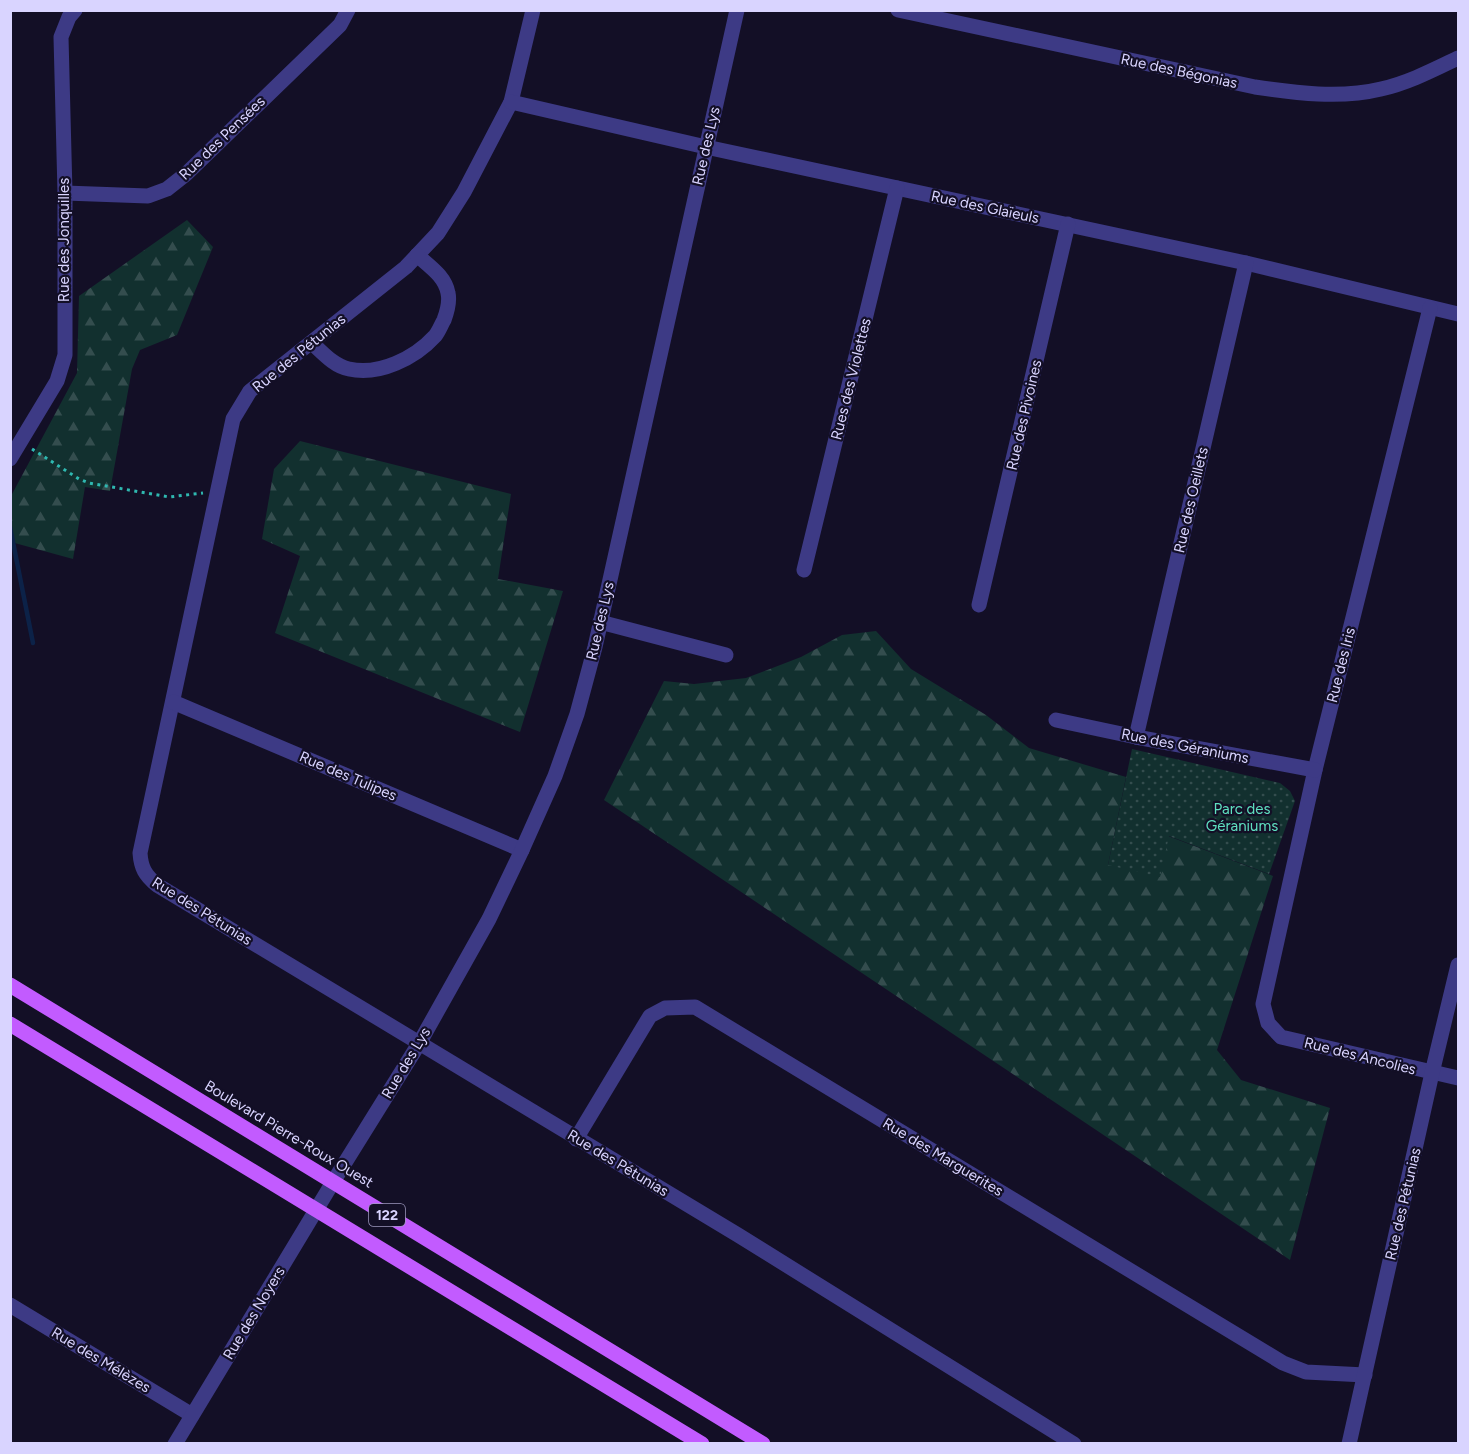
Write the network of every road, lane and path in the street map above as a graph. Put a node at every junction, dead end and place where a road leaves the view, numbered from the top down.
1 (75, 10) edge
2 (348, 10) edge
3 (533, 10) edge
4 (737, 10) edge
5 (898, 10) edge
6 (1458, 58) edge
7 (511, 102) junction
8 (706, 147) junction
9 (897, 188) junction
10 (65, 193) junction
11 (1068, 224) junction
12 (417, 255) junction
13 (1246, 263) junction
14 (1430, 308) junction
15 (1458, 314) edge
16 (312, 343) junction
17 (21, 441) junction
18 (10, 459) edge
19 (218, 492) junction
20 (804, 570) dead end
21 (979, 605) dead end
22 (600, 622) junction
23 (726, 655) dead end
24 (173, 702) junction
25 (1056, 720) dead end
26 (1136, 737) junction
27 (1315, 770) junction
28 (522, 850) junction
29 (1458, 965) edge
30 (10, 985) edge
31 (1268, 1023) joint
32 (10, 1024) edge
33 (420, 1042) junction
34 (1432, 1073) junction
35 (1458, 1078) edge
36 (576, 1139) junction
37 (333, 1182) junction
38 (316, 1211) junction
39 (10, 1305) edge
40 (1365, 1375) junction
41 (192, 1414) junction
42 (175, 1443) edge
43 (702, 1443) edge
44 (763, 1443) edge
45 (1074, 1443) edge
46 (1349, 1443) edge

1 - 10 street, Rue des Jonquilles
2 - 10 street, Rue des Pensées
3 - 7 street, Rue des Pétunias
4 - 8 street, Rue des Lys
5 - 6 street, Rue des Bégonias
7 - 8 street, Rue des Glaïeuls
7 - 12 street, Rue des Pétunias
8 - 9 street, Rue des Glaïeuls
8 - 22 street, Rue des Lys
9 - 11 street, Rue des Glaïeuls
9 - 20 street, Rues des Violettes
10 - 17 street, Rue des Jonquilles
11 - 13 street, Rue des Glaïeuls
11 - 21 street, Rue des Pivoines
12 - 16 street, Rue des Pétunias
12 - 16 street
13 - 14 street, Rue des Glaïeuls
13 - 26 street, Rue des Oeillets
14 - 15 street, Rue des Glaïeuls
14 - 27 street, Rue des Iris
16 - 19 street, Rue des Pétunias
17 - 18 street, Rue des Jonquilles
17 - 19 path
19 - 24 street, Rue des Pétunias
22 - 23 street
22 - 28 street, Rue des Lys
24 - 28 street, Rue des Tulipes
24 - 33 street, Rue des Pétunias
25 - 26 street, Rue des Géraniums
26 - 27 street, Rue des Géraniums
27 - 31 street, Rue des Iris
28 - 33 street, Rue des Lys
29 - 34 street, Rue des Pétunias
30 - 37 main road, Boulevard Pierre-Roux Ouest / 122
31 - 34 street, Rue des Ancolies
32 - 38 main road, 122
33 - 36 street, Rue des Pétunias
33 - 37 street, Rue des Lys
34 - 35 street, Rue des Ancolies
34 - 40 street, Rue des Pétunias
36 - 40 street, Rue des Marguerites
36 - 45 street, Rue des Pétunias
37 - 38 street, Rue des Noyers
37 - 44 main road, Boulevard Pierre-Roux Ouest / 122
38 - 41 street, Rue des Noyers
38 - 43 main road, 122
39 - 41 street, Rue des Mélèzes
40 - 46 street, Rue des Pétunias
41 - 42 street, Rue des Noyers

